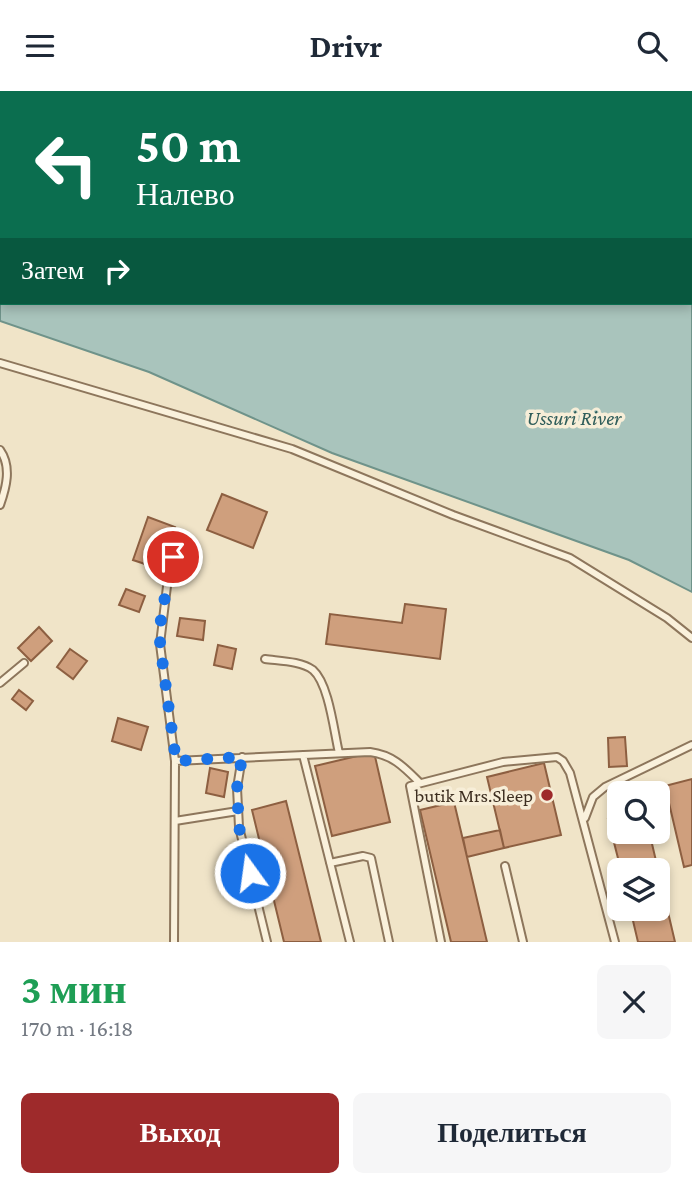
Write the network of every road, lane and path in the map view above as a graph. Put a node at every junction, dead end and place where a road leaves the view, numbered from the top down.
1 (0, 363) edge
2 (0, 450) edge
3 (0, 505) edge
4 (179, 536) dead end
5 (692, 638) edge
6 (265, 659) dead end
7 (24, 663) dead end
8 (0, 683) edge
9 (692, 745) edge
10 (339, 753) junction
11 (303, 755) junction
12 (242, 757) junction
13 (176, 761) junction
14 (420, 783) junction
15 (238, 811) junction
16 (584, 820) junction
17 (175, 821) junction
18 (330, 863) junction
19 (505, 866) dead end
20 (174, 942) edge
21 (267, 942) edge
22 (350, 942) edge
23 (389, 942) edge
24 (441, 942) edge
25 (523, 942) edge
26 (615, 942) edge

1 - 5 lane
2 - 3 lane
4 - 13 lane
6 - 10 lane
7 - 8 lane
9 - 16 lane
10 - 11 lane
10 - 14 lane
11 - 12 lane
11 - 18 lane
12 - 13 lane
12 - 15 lane
13 - 17 lane
14 - 16 lane
14 - 24 lane
15 - 17 lane
15 - 21 lane
16 - 26 lane
17 - 20 lane
18 - 22 lane
18 - 23 lane
19 - 25 lane

